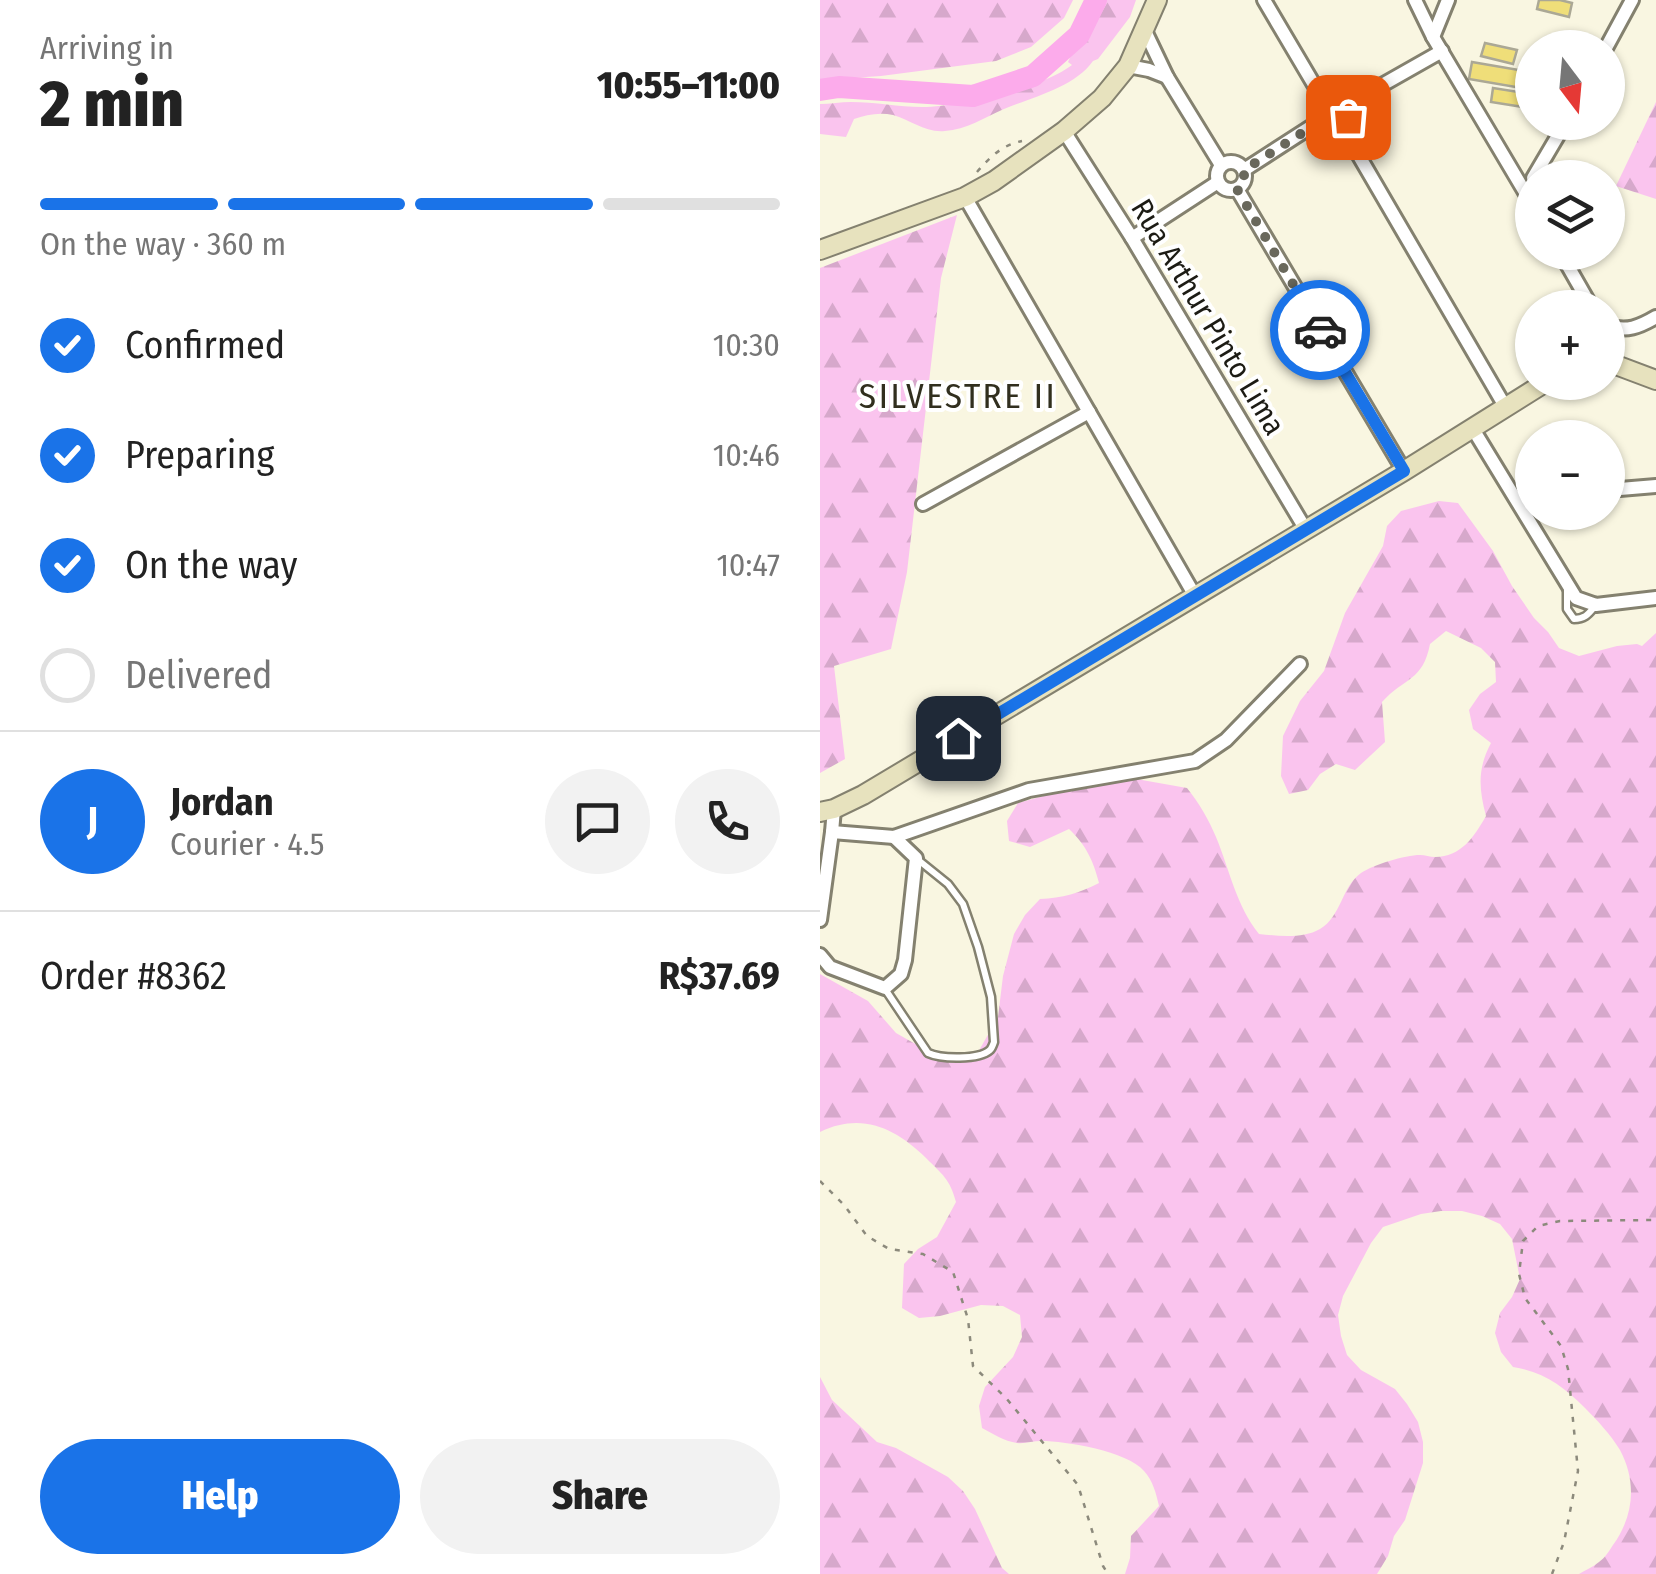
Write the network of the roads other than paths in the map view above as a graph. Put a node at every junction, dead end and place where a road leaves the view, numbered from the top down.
1 (1157, 0) edge
2 (1264, 0) edge
3 (1415, 0) edge
4 (1448, 0) edge
5 (1632, 0) edge
6 (1616, 30) edge
7 (1145, 31) junction
8 (1433, 37) junction
9 (1442, 51) junction
10 (1128, 66) junction
11 (1167, 78) junction
12 (1345, 106) junction
13 (1325, 112) junction
14 (1341, 126) junction
15 (1064, 131) junction
16 (1515, 163) edge
17 (1221, 165) junction
18 (1244, 170) junction
19 (1218, 182) junction
20 (1237, 189) junction
21 (965, 197) junction
22 (1132, 238) junction
23 (820, 250) edge
24 (1656, 317) edge
25 (1625, 328) edge
26 (1625, 368) edge
27 (1656, 380) edge
28 (1518, 400) edge
29 (1506, 408) junction
30 (1089, 412) junction
31 (1473, 429) junction
32 (1404, 471) junction
33 (1656, 486) edge
34 (1515, 489) edge
35 (1625, 489) edge
36 (924, 504) dead end
37 (1306, 530) junction
38 (1538, 530) edge
39 (1195, 596) junction
40 (1656, 598) edge
41 (1300, 664) dead end
42 (827, 811) edge
43 (832, 832) junction
44 (894, 837) junction
45 (916, 858) junction
46 (820, 920) edge
47 (820, 955) edge
48 (884, 988) junction

1 - 7 street
2 - 13 street
3 - 8 street
4 - 8 street
5 - 6 street
7 - 10 street
7 - 11 street
8 - 9 street
9 - 12 street
9 - 16 street
10 - 11 street
10 - 15 street
11 - 17 street
12 - 13 street
12 - 14 street
13 - 14 street
13 - 18 street
14 - 29 street
15 - 21 street
15 - 22 street, Rua Arthur Pinto Lima
17 - 18 street
17 - 19 street
18 - 20 street
19 - 20 street
19 - 22 street
20 - 32 street
21 - 23 street
21 - 30 street
22 - 37 street, Rua Arthur Pinto Lima
24 - 25 street
26 - 27 street
28 - 29 street
29 - 31 street
30 - 36 street
30 - 39 street
31 - 32 street
31 - 34 street
32 - 37 street
33 - 35 street
37 - 39 street
38 - 40 street
39 - 42 street
41 - 44 street
42 - 43 street
43 - 44 street
43 - 46 street
44 - 45 street
45 - 48 street
45 - 48 lane
47 - 48 street

